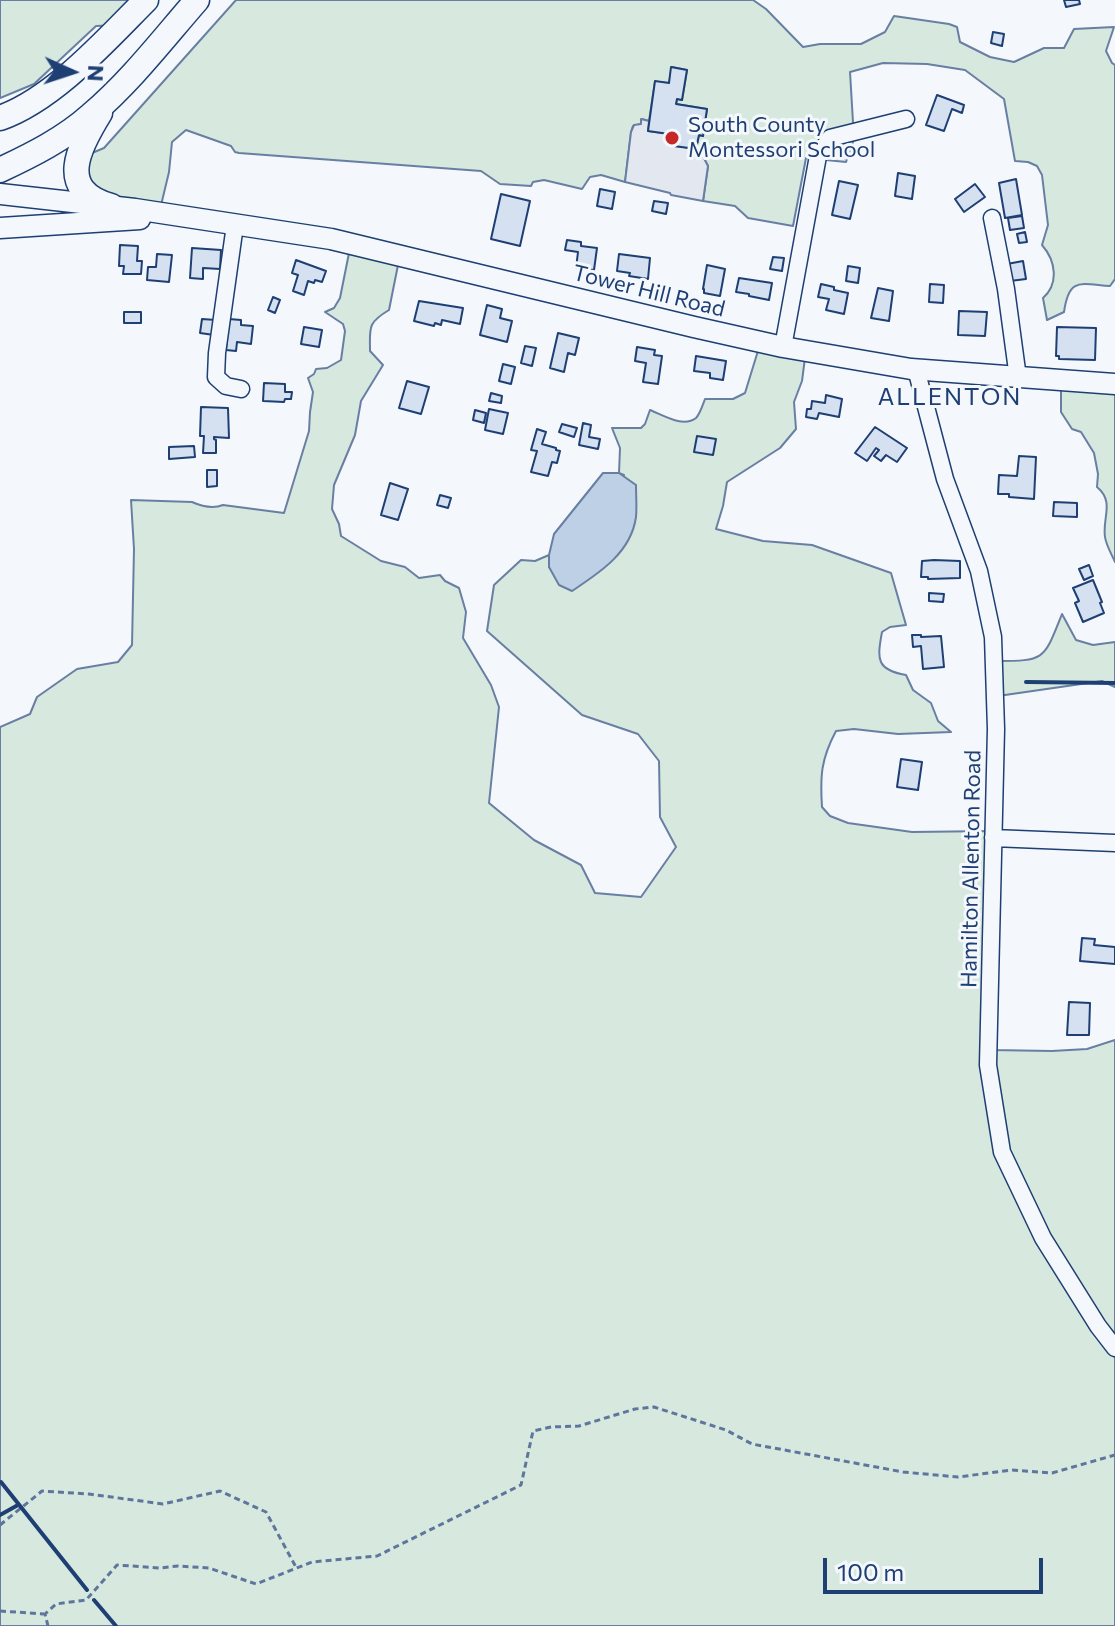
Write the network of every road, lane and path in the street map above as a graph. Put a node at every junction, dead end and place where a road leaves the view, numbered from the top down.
1 (146, 0) edge
2 (197, 0) edge
3 (108, 100) junction
4 (0, 118) edge
5 (906, 119) dead end
6 (0, 170) edge
7 (0, 194) edge
8 (111, 206) junction
9 (176, 216) junction
10 (992, 218) dead end
11 (235, 225) junction
12 (0, 228) edge
13 (783, 347) junction
14 (916, 369) junction
15 (1018, 378) junction
16 (1115, 384) edge
17 (241, 389) dead end
18 (993, 838) junction
19 (1115, 843) edge
20 (1115, 1348) edge
21 (1115, 1455) edge
22 (0, 1525) edge
23 (297, 1569) junction
24 (0, 1611) edge
25 (45, 1614) junction
26 (48, 1626) edge

1 - 4 highway
2 - 3 highway
3 - 6 highway
3 - 8 highway
5 - 13 street
7 - 8 main road, Tower Hill Road
8 - 9 main road, Tower Hill Road
9 - 11 main road, Tower Hill Road
9 - 12 main road, Tower Hill Road
10 - 15 street
11 - 13 main road, Tower Hill Road
11 - 17 street
13 - 14 main road, Tower Hill Road
14 - 15 main road, Tower Hill Road
14 - 18 street, Hamilton Allenton Road
15 - 16 main road, Tower Hill Road
18 - 19 street
18 - 20 street, Hamilton Allenton Road
21 - 23 path
22 - 23 path
23 - 25 path
24 - 25 path
25 - 26 path

